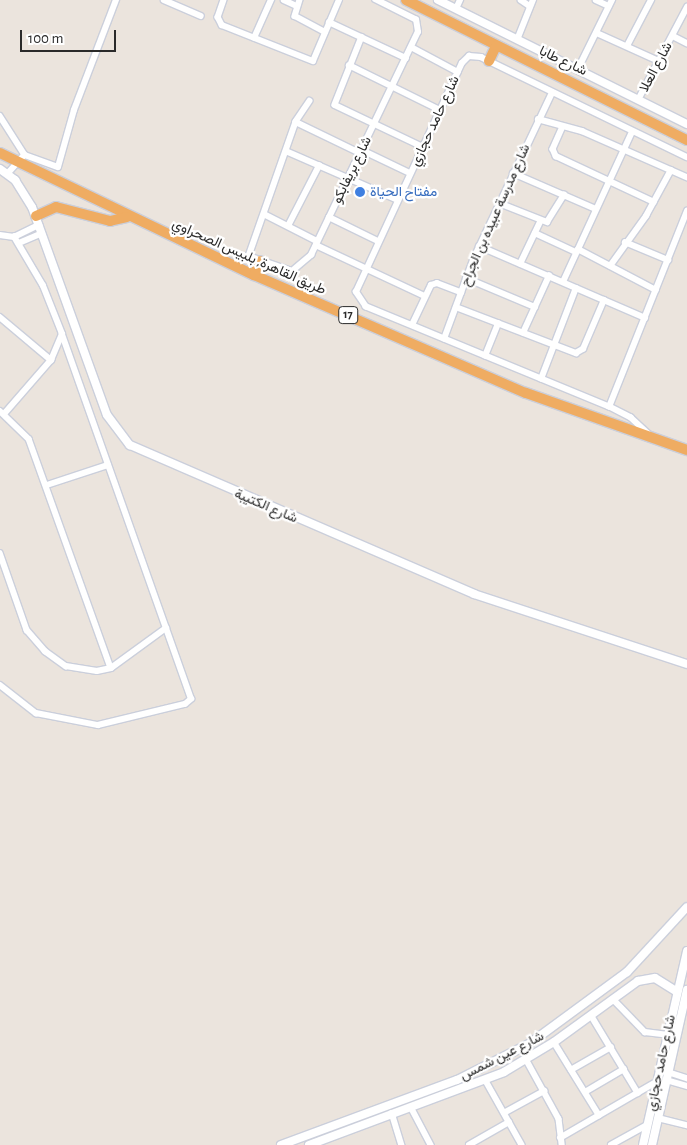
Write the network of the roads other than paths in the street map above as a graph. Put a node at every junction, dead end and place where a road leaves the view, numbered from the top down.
1 (116, 0) edge
2 (164, 0) edge
3 (224, 0) edge
4 (271, 0) edge
5 (284, 0) edge
6 (300, 0) edge
7 (339, 0) edge
8 (376, 0) edge
9 (406, 0) edge
10 (438, 0) edge
11 (460, 0) edge
12 (520, 0) edge
13 (596, 0) edge
14 (651, 0) edge
15 (175, 2) edge
16 (532, 3) edge
17 (610, 3) edge
18 (297, 6) junction
19 (687, 7) edge
20 (456, 9) junction
21 (201, 16) dead end
22 (329, 22) junction
23 (325, 32) junction
24 (597, 33) junction
25 (673, 36) junction
26 (362, 37) junction
27 (254, 38) junction
28 (517, 40) junction
29 (687, 43) edge
30 (496, 46) junction
31 (627, 46) junction
32 (411, 47) junction
33 (406, 58) junction
34 (659, 61) junction
35 (489, 62) junction
36 (349, 66) junction
37 (579, 67) junction
38 (458, 72) junction
39 (392, 86) junction
40 (552, 93) junction
41 (638, 100) junction
42 (310, 101) dead end
43 (440, 110) junction
44 (0, 116) edge
45 (538, 119) junction
46 (296, 122) junction
47 (374, 124) junction
48 (687, 124) edge
49 (562, 129) junction
50 (632, 132) junction
51 (687, 140) edge
52 (423, 147) junction
53 (623, 150) junction
54 (286, 151) junction
55 (361, 151) junction
56 (0, 153) edge
57 (26, 155) junction
58 (687, 157) edge
59 (16, 163) junction
60 (319, 166) junction
61 (0, 169) edge
62 (671, 170) junction
63 (410, 173) junction
64 (513, 173) junction
65 (8, 174) junction
66 (687, 177) edge
67 (348, 178) junction
68 (609, 181) junction
69 (564, 195) junction
70 (398, 200) junction
71 (654, 202) junction
72 (500, 203) junction
73 (596, 209) junction
74 (687, 211) edge
75 (264, 214) junction
76 (127, 217) junction
77 (329, 217) junction
78 (37, 220) junction
79 (540, 222) junction
80 (288, 226) junction
81 (42, 233) junction
82 (535, 233) junction
83 (0, 235) edge
84 (14, 237) junction
85 (378, 242) junction
86 (625, 242) junction
87 (317, 243) junction
88 (19, 244) junction
89 (479, 246) junction
90 (577, 251) junction
91 (668, 260) junction
92 (260, 261) junction
93 (520, 264) junction
94 (610, 266) junction
95 (365, 268) junction
96 (254, 275) junction
97 (549, 276) junction
98 (466, 278) junction
99 (563, 282) junction
100 (576, 288) junction
101 (656, 290) junction
102 (460, 292) junction
103 (425, 296) junction
104 (604, 300) junction
105 (456, 307) junction
106 (535, 307) junction
107 (0, 317) edge
108 (645, 318) junction
109 (498, 323) junction
110 (412, 325) junction
111 (523, 333) junction
112 (62, 334) junction
113 (444, 339) junction
114 (555, 345) junction
115 (485, 356) junction
116 (51, 360) junction
117 (541, 379) junction
118 (609, 407) junction
119 (2, 413) edge
120 (651, 439) junction
121 (687, 450) edge
122 (108, 465) junction
123 (47, 485) junction
124 (0, 553) edge
125 (166, 628) junction
126 (687, 664) edge
127 (110, 668) junction
128 (0, 685) edge
129 (687, 907) edge
130 (687, 951) edge
131 (687, 991) edge
132 (676, 992) junction
133 (613, 999) junction
134 (591, 1015) junction
135 (668, 1035) junction
136 (554, 1042) junction
137 (610, 1047) junction
138 (526, 1059) junction
139 (624, 1069) junction
140 (571, 1070) junction
141 (667, 1076) junction
142 (687, 1078) edge
143 (486, 1081) junction
144 (658, 1081) junction
145 (687, 1086) edge
146 (544, 1091) junction
147 (585, 1092) junction
148 (638, 1092) junction
149 (411, 1107) junction
150 (392, 1113) junction
151 (504, 1113) junction
152 (599, 1115) junction
153 (658, 1118) junction
154 (509, 1122) junction
155 (647, 1125) junction
156 (687, 1125) edge
157 (560, 1138) junction
158 (281, 1145) edge
159 (308, 1145) edge
160 (402, 1145) edge
161 (431, 1145) edge
162 (469, 1145) edge
163 (522, 1145) edge
164 (562, 1145) edge
165 (611, 1145) edge
166 (642, 1145) edge
167 (652, 1145) edge

1 - 57 street
2 - 15 street
3 - 27 street
4 - 27 street
5 - 18 street
6 - 18 street
7 - 22 street
8 - 32 street, شارع بريفابكو
9 - 30 highway
10 - 20 street, شارع طابا
11 - 20 street
12 - 16 street
13 - 17 street
14 - 31 street
15 - 21 street
16 - 28 street
17 - 24 street
18 - 23 street
19 - 25 street, شارع العلا
20 - 28 street, شارع طابا
22 - 23 street
22 - 26 street
23 - 27 street
24 - 31 street
24 - 37 street
25 - 29 street
25 - 34 street, شارع العلا
26 - 33 street
26 - 36 street
28 - 37 street, شارع طابا
30 - 35 highway
30 - 51 highway
31 - 34 street
32 - 33 street, شارع بريفابكو
32 - 38 street
33 - 39 street, شارع بريفابكو
34 - 41 street, شارع العلا
35 - 38 street, شارع حامد حجازي
35 - 40 street, شارع حامد حجازي
36 - 39 street
36 - 47 street
37 - 41 street, شارع طابا
38 - 43 street, شارع حامد حجازي
39 - 43 street
39 - 47 street, شارع بريفابكو
40 - 45 street, شارع مدرسة عبيده بن الجراح
40 - 50 street, شارع حامد حجازي
41 - 48 street, شارع طابا
42 - 46 street
43 - 52 street, شارع حامد حجازي
44 - 57 street
45 - 49 street
45 - 64 street, شارع مدرسة عبيده بن الجراح
46 - 54 street
46 - 55 street
47 - 52 street
47 - 55 street, شارع بريفابكو
49 - 53 street
49 - 68 street
50 - 53 street
50 - 58 street, شارع حامد حجازي
52 - 63 street, شارع حامد حجازي
53 - 62 street
53 - 68 street
54 - 60 street
54 - 75 street
55 - 63 street
55 - 67 street, شارع بريفابكو
56 - 59 highway, طريق القاهرة, بلبيس الصحراوي / 17
57 - 59 street
59 - 65 street
59 - 76 highway, طريق القاهرة, بلبيس الصحراوي / 17
60 - 67 street
60 - 80 street
61 - 65 street, شارع الكتيبة
62 - 66 street
62 - 71 street
63 - 70 street, شارع حامد حجازي
64 - 69 street
64 - 72 street, شارع مدرسة عبيده بن الجراح
65 - 78 street, شارع الكتيبة
67 - 70 street
67 - 77 street, شارع بريفابكو
68 - 71 street
68 - 73 street
69 - 73 street
69 - 79 street
70 - 85 street, شارع حامد حجازي
71 - 86 street
72 - 79 street
72 - 89 street, شارع مدرسة عبيده بن الجراح
73 - 90 street
74 - 91 street
75 - 80 street
75 - 92 street, شارع بريفابكو
76 - 78 highway
76 - 96 highway, طريق القاهرة, بلبيس الصحراوي / 17
77 - 85 street
77 - 87 street, شارع بريفابكو
78 - 81 street, شارع الكتيبة
78 - 84 street
79 - 82 street
80 - 87 street
81 - 88 street
81 - 126 street, شارع الكتيبة
82 - 90 street
82 - 93 street
83 - 84 street
84 - 88 street
85 - 95 street, شارع حامد حجازي
86 - 91 street
86 - 94 street
87 - 92 street, شارع بريفابكو
87 - 95 street
88 - 112 street
89 - 93 street
89 - 98 street, شارع مدرسة عبيده بن الجراح
90 - 94 street
90 - 99 street
91 - 101 street
92 - 96 highway
93 - 97 street
94 - 101 street
95 - 103 street
95 - 110 street, شارع حامد حجازي
96 - 120 highway, طريق القاهرة, بلبيس الصحراوي / 17
97 - 99 street
97 - 106 street
98 - 102 street, شارع مدرسة عبيده بن الجراح
98 - 106 street
99 - 100 street
100 - 104 street
100 - 114 street
101 - 108 street
102 - 103 street
102 - 105 street, شارع مدرسة عبيده بن الجراح
103 - 110 street
104 - 108 street
104 - 114 street
105 - 109 street
105 - 113 street, شارع مدرسة عبيده بن الجراح
106 - 111 street
107 - 116 street
108 - 118 street
109 - 111 street
109 - 115 street
110 - 113 street, شارع حامد حجازي
111 - 114 street
112 - 116 street
112 - 122 street
113 - 115 street, شارع حامد حجازي
114 - 117 street
115 - 117 street, شارع حامد حجازي
116 - 119 street
117 - 118 street, شارع حامد حجازي
118 - 120 street, شارع حامد حجازي
119 - 123 street
120 - 121 highway, طريق القاهرة, بلبيس الصحراوي / 17
122 - 123 street
122 - 125 street
123 - 127 street
124 - 127 street
125 - 127 street
125 - 128 street
129 - 158 street, شارع عين شمس
130 - 132 street, شارع حامد حجازي
131 - 141 street, شارع حامد حجازي
132 - 133 street, شارع عين شمس
132 - 135 street, شارع حامد حجازي
133 - 134 street, شارع عين شمس
133 - 135 street
134 - 136 street, شارع عين شمس
134 - 137 street
135 - 144 street, شارع حامد حجازي
136 - 138 street, شارع عين شمس
136 - 140 street
137 - 139 street
137 - 140 street
138 - 143 street, شارع عين شمس
138 - 146 street
139 - 147 street
139 - 148 street
140 - 147 street
141 - 142 street
141 - 145 street
141 - 153 street, شارع حامد حجازي
143 - 149 street, شارع عين شمس
143 - 151 street
144 - 148 street
144 - 155 street, شارع حامد حجازي
146 - 151 street
146 - 157 street
147 - 152 street
148 - 152 street
149 - 150 street, شارع عين شمس
149 - 161 street
150 - 159 street, شارع عين شمس
150 - 160 street
151 - 154 street
152 - 157 street
153 - 156 street
153 - 167 street, شارع حامد حجازي
154 - 162 street
154 - 163 street
155 - 165 street
155 - 166 street, شارع حامد حجازي
157 - 164 street

